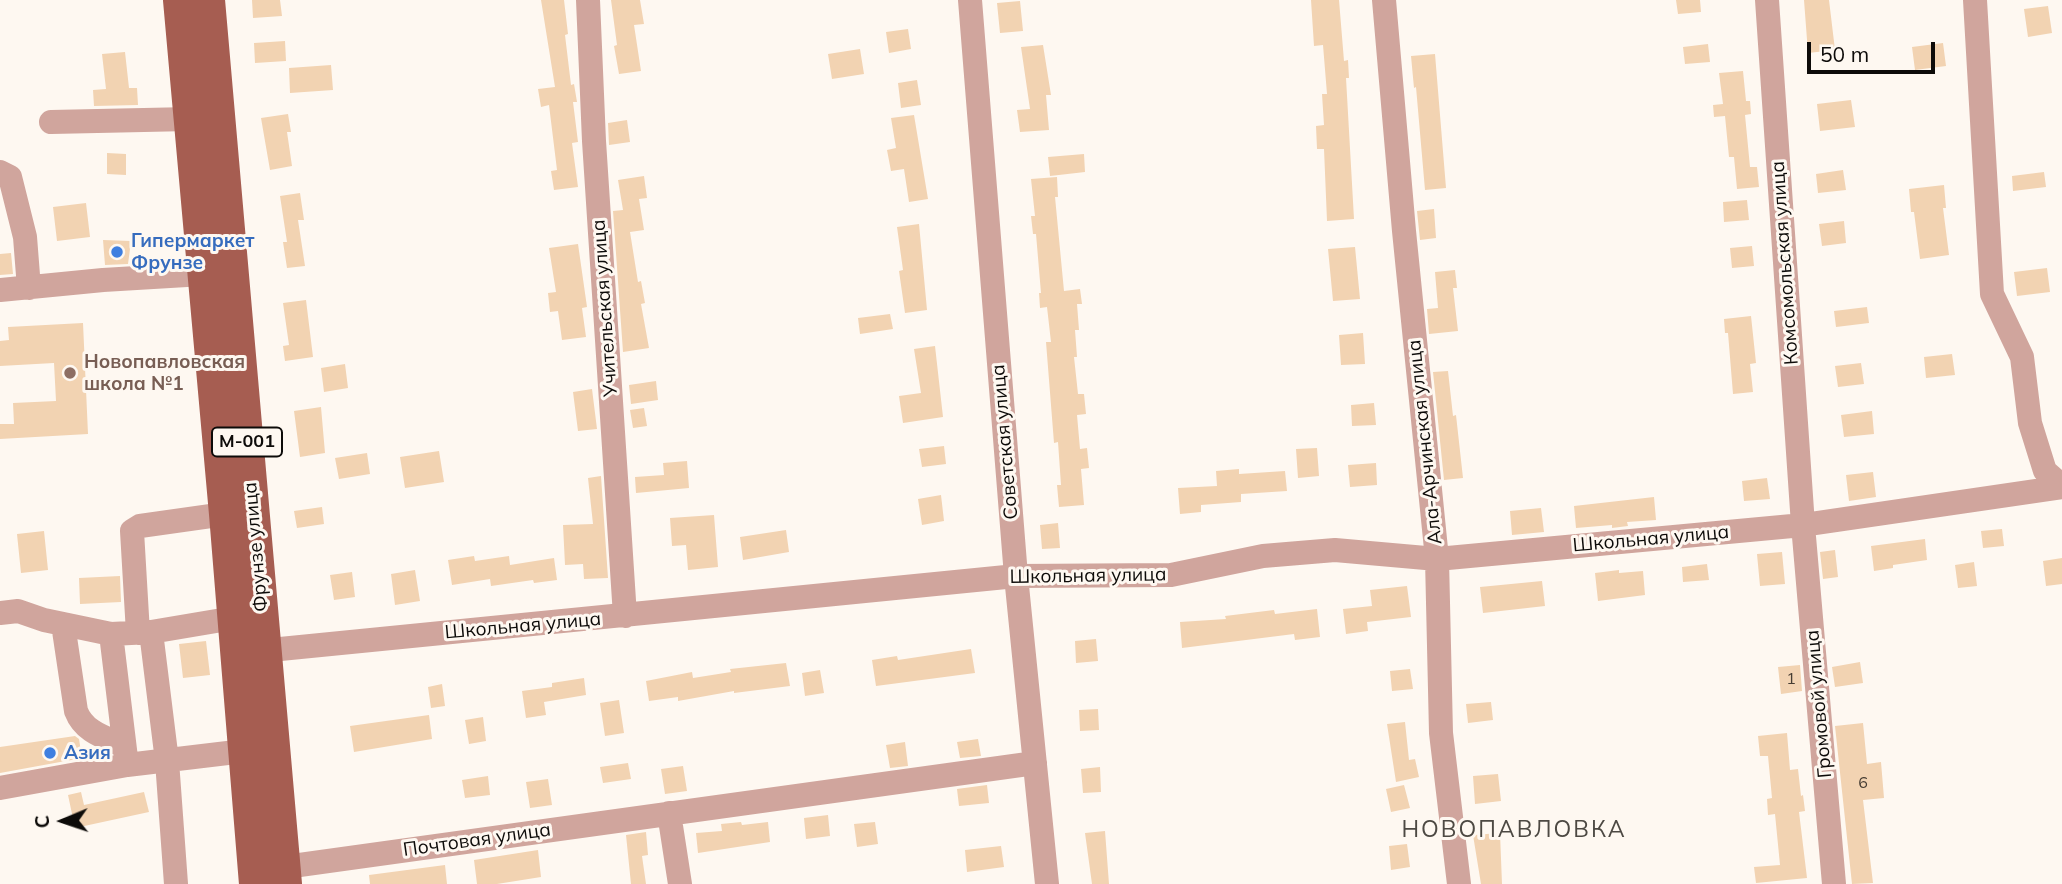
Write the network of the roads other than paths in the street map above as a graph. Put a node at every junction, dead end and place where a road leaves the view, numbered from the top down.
1 (179, 0) edge
2 (209, 0) edge
3 (588, 0) edge
4 (970, 0) edge
5 (1384, 0) edge
6 (1767, 0) edge
7 (1975, 0) edge
8 (190, 119) junction
9 (51, 121) dead end
10 (0, 172) edge
11 (217, 273) junction
12 (29, 288) junction
13 (0, 290) edge
14 (2062, 486) edge
15 (225, 514) junction
16 (1803, 525) junction
17 (1437, 559) junction
18 (1016, 576) junction
19 (0, 613) edge
20 (625, 616) junction
21 (234, 618) junction
22 (63, 624) junction
23 (145, 632) junction
24 (111, 634) junction
25 (251, 651) junction
26 (275, 748) junction
27 (244, 751) junction
28 (125, 755) junction
29 (167, 761) junction
30 (1035, 763) junction
31 (0, 788) edge
32 (669, 813) junction
33 (285, 876) edge
34 (176, 884) edge
35 (255, 884) edge
36 (680, 884) edge
37 (1047, 884) edge
38 (1459, 884) edge
39 (1834, 884) edge

1 - 8 main road, Фрунзе улица / M-001
2 - 11 main road, Фрунзе улица / M-001
3 - 20 street, Учительская улица
4 - 18 street, Советская улица
5 - 17 street, Ала-Арчинская улица
6 - 16 street, Комсомольская улица
7 - 14 street
8 - 9 street
8 - 11 main road, Фрунзе улица / M-001
10 - 12 street
11 - 12 street
11 - 15 main road, Фрунзе улица / M-001
11 - 25 main road, Фрунзе улица / M-001
12 - 13 street
14 - 16 street, Школьная улица
15 - 21 main road, Фрунзе улица / M-001
15 - 23 street
16 - 17 street, Школьная улица
16 - 39 street, Громовой улица
17 - 18 street, Школьная улица
17 - 38 street, Ала-Арчинская улица
18 - 20 street, Школьная улица
18 - 30 street, Советская улица
19 - 22 street
20 - 25 street, Школьная улица
21 - 23 street
21 - 25 main road, Фрунзе улица / M-001
22 - 24 street
22 - 28 street
23 - 24 street
23 - 29 street
24 - 28 street
25 - 26 main road, Фрунзе улица / M-001
25 - 27 main road, Фрунзе улица / M-001
26 - 27 street
26 - 33 main road, Фрунзе улица / M-001
27 - 29 street
27 - 35 main road, Фрунзе улица / M-001
28 - 29 street
28 - 31 street
29 - 34 street
30 - 32 street, Почтовая улица
30 - 37 street, Советская улица
32 - 33 street, Почтовая улица
32 - 36 street

